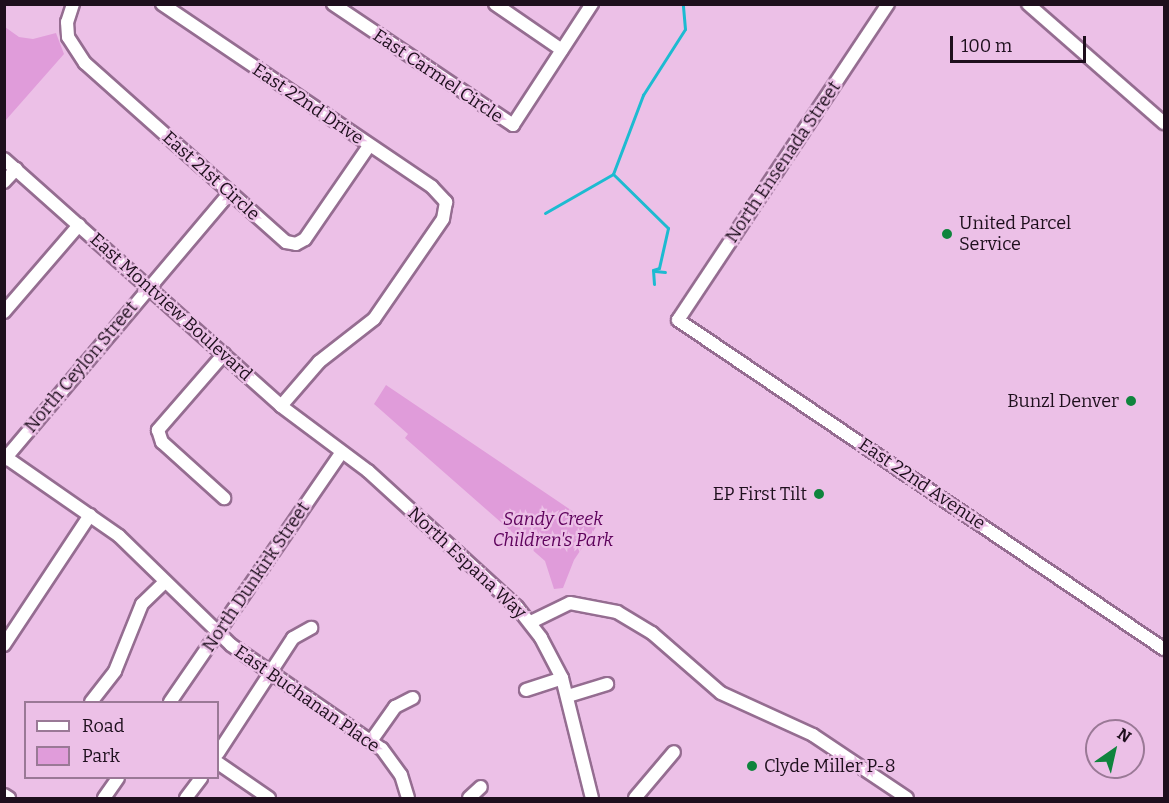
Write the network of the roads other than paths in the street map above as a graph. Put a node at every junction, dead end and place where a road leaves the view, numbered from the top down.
1 (73, 4) edge
2 (162, 4) edge
3 (333, 4) edge
4 (495, 4) edge
5 (592, 4) edge
6 (888, 4) edge
7 (1028, 4) edge
8 (562, 50) junction
9 (1164, 123) edge
10 (369, 146) junction
11 (4, 159) edge
12 (16, 169) junction
13 (4, 182) edge
14 (230, 193) junction
15 (79, 225) junction
16 (148, 286) junction
17 (4, 312) edge
18 (678, 320) joint
19 (224, 354) junction
20 (281, 406) junction
21 (342, 452) junction
22 (5, 458) edge
23 (224, 498) dead end
24 (90, 515) junction
25 (165, 582) junction
26 (531, 622) junction
27 (311, 628) dead end
28 (218, 633) junction
29 (4, 645) edge
30 (1164, 649) edge
31 (270, 672) junction
32 (562, 678) junction
33 (607, 684) dead end
34 (526, 690) dead end
35 (568, 696) junction
36 (413, 698) dead end
37 (92, 701) edge
38 (171, 701) edge
39 (371, 741) junction
40 (219, 751) edge
41 (674, 752) dead end
42 (219, 764) edge
43 (117, 779) edge
44 (200, 779) edge
45 (481, 788) dead end
46 (4, 795) edge
47 (9, 798) edge
48 (104, 798) edge
49 (186, 798) edge
50 (269, 798) edge
51 (408, 798) edge
52 (468, 798) edge
53 (592, 798) edge
54 (635, 798) edge
55 (907, 798) edge

1 - 14 street, East 21st Circle
2 - 10 street, East 22nd Drive
3 - 8 street, East Carmel Circle
4 - 8 street
5 - 8 street, East Carmel Circle
6 - 18 street, North Ensenada Street
7 - 9 street
10 - 14 street, East 21st Circle
10 - 20 street, East 22nd Drive
11 - 12 street, East Montview Boulevard
12 - 13 street
12 - 15 street, East Montview Boulevard
14 - 16 street, North Ceylon Street
15 - 16 street, East Montview Boulevard
15 - 17 street
16 - 19 street, East Montview Boulevard
16 - 22 street, North Ceylon Street
18 - 30 street, East 22nd Avenue
19 - 20 street, East Montview Boulevard
19 - 23 street
20 - 21 street, East Montview Boulevard
21 - 26 street, North Espana Way
21 - 28 street, North Dunkirk Street
22 - 24 street, East Buchanan Place
24 - 25 street, East Buchanan Place
24 - 29 street
25 - 28 street, East Buchanan Place
25 - 37 street
26 - 32 street, North Espana Way
26 - 55 street
27 - 31 street
28 - 31 street, East Buchanan Place
28 - 38 street, North Dunkirk Street
31 - 39 street, East Buchanan Place
31 - 40 street
32 - 34 street
32 - 35 street, North Espana Way
33 - 35 street
35 - 53 street, North Espana Way
36 - 39 street
39 - 51 street, East Buchanan Place
41 - 54 street
42 - 50 street
43 - 48 street
44 - 49 street
45 - 52 street
46 - 47 street

